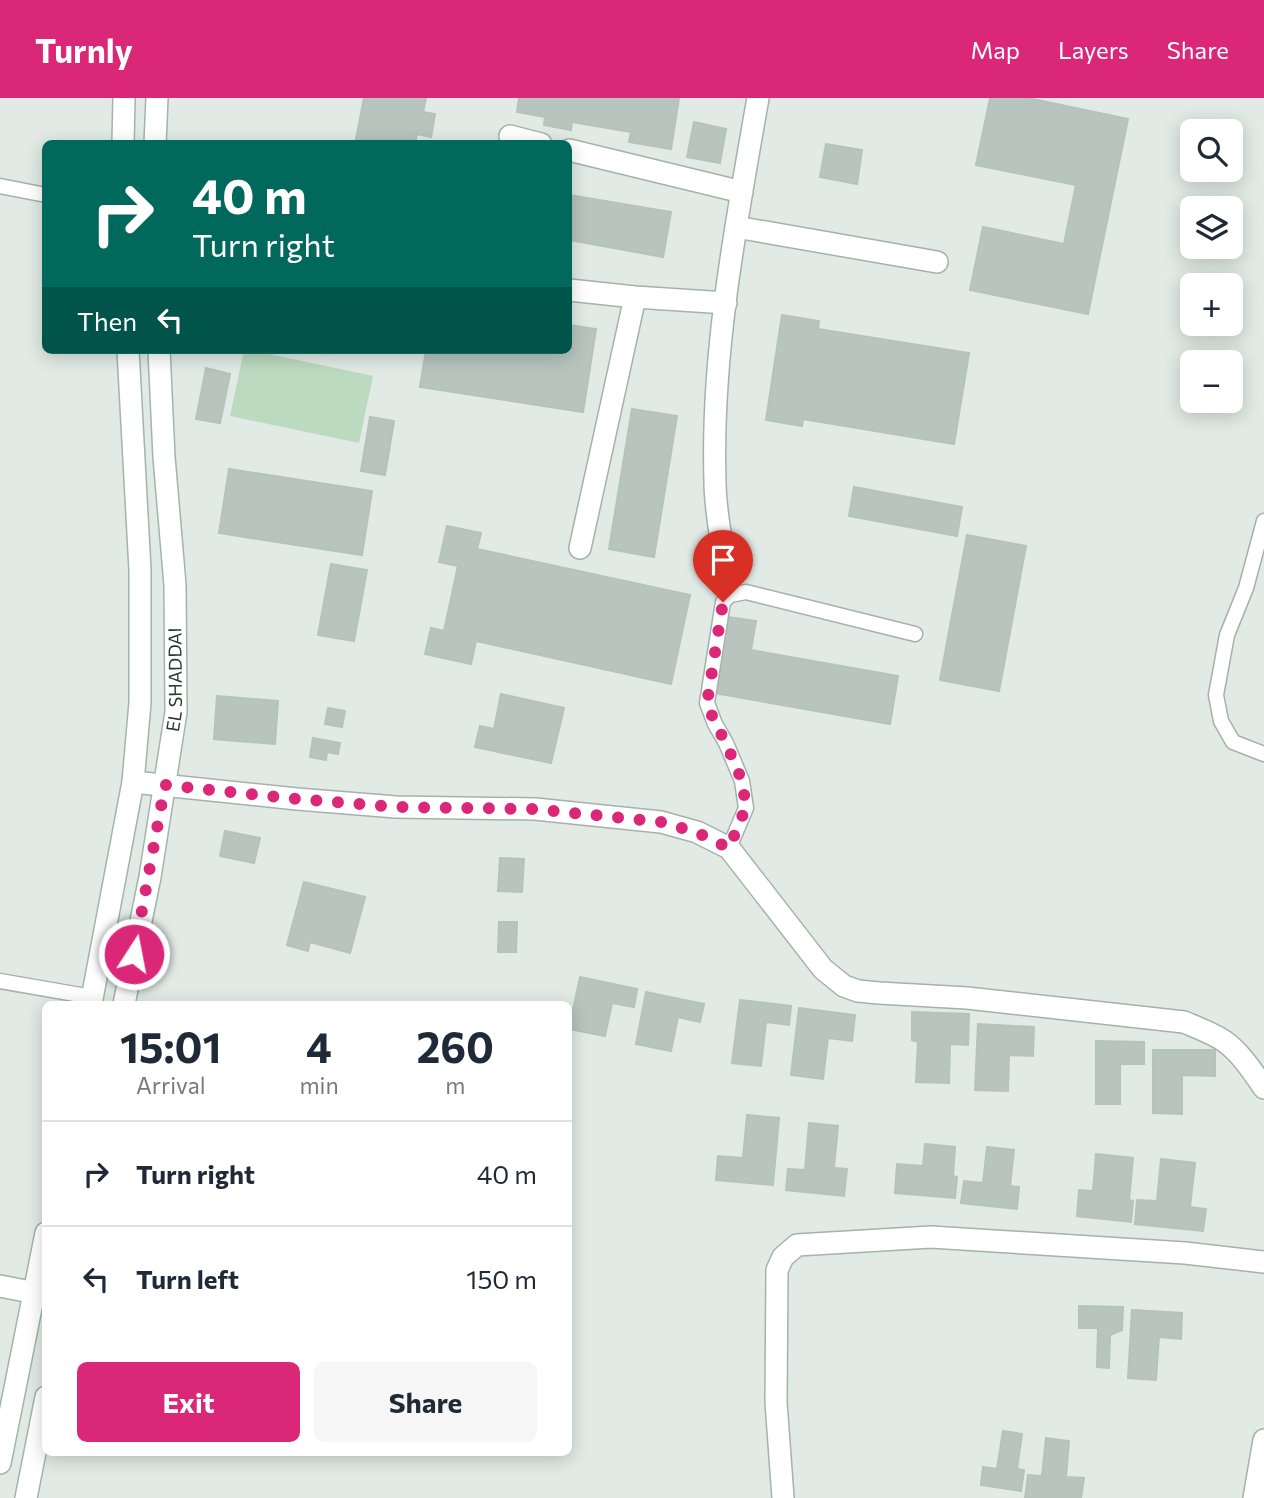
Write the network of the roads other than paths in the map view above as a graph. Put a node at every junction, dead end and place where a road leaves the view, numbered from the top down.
1 (124, 98) edge
2 (157, 98) edge
3 (758, 98) edge
4 (510, 136) dead end
5 (123, 140) edge
6 (155, 140) edge
7 (526, 140) edge
8 (572, 151) edge
9 (0, 186) edge
10 (742, 192) junction
11 (42, 194) edge
12 (736, 227) junction
13 (937, 262) dead end
14 (572, 290) edge
15 (635, 298) junction
16 (726, 303) junction
17 (128, 354) edge
18 (159, 354) edge
19 (1264, 521) edge
20 (720, 539) dead end
21 (580, 548) dead end
22 (915, 634) dead end
23 (1264, 754) edge
24 (133, 782) junction
25 (165, 785) junction
26 (729, 848) junction
27 (0, 981) edge
28 (91, 1001) edge
29 (125, 1001) edge
30 (1264, 1088) edge
31 (1264, 1262) edge
32 (42, 1274) edge
33 (0, 1286) edge
34 (40, 1294) edge
35 (42, 1417) edge
36 (1264, 1440) edge
37 (0, 1463) edge
38 (26, 1498) edge
39 (783, 1498) edge
40 (1254, 1498) edge

1 - 5 street
2 - 6 street
3 - 10 street
4 - 7 street
8 - 10 street
9 - 11 lane
10 - 12 street
12 - 13 street
12 - 16 street
14 - 15 street
15 - 16 street
15 - 21 street
16 - 20 street
17 - 24 street
18 - 25 street, EL SHADDAI
19 - 23 lane
22 - 26 lane
24 - 25 street
24 - 28 street
25 - 26 street
25 - 29 street, EL SHADDAI
26 - 30 street
27 - 28 lane
31 - 39 street
32 - 34 street
33 - 34 street
34 - 37 street
35 - 38 street
36 - 40 street

